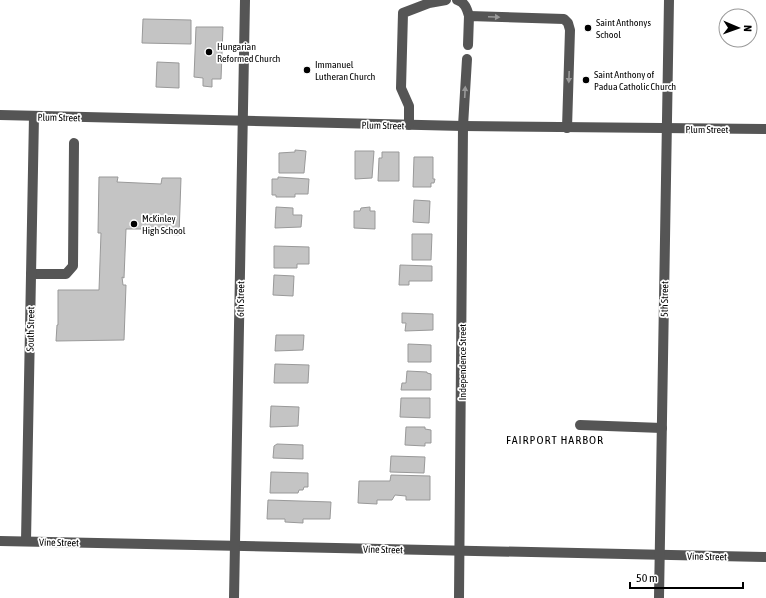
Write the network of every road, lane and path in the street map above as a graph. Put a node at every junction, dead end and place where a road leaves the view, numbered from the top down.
1 (245, 0) edge
2 (446, 0) edge
3 (458, 0) edge
4 (669, 0) edge
5 (469, 16) junction
6 (468, 45) dead end
7 (467, 58) dead end
8 (0, 115) edge
9 (34, 116) junction
10 (243, 121) junction
11 (409, 125) junction
12 (463, 126) junction
13 (567, 128) junction
14 (666, 129) junction
15 (766, 129) edge
16 (74, 143) dead end
17 (31, 274) junction
18 (580, 425) dead end
19 (662, 428) junction
20 (0, 541) edge
21 (26, 541) junction
22 (235, 546) junction
23 (460, 551) junction
24 (659, 555) junction
25 (766, 557) edge
26 (234, 598) edge
27 (459, 598) edge
28 (659, 598) edge

1 - 10 street, 6th Street
2 - 11 street
3 - 5 street
4 - 14 street, 5th Street
5 - 6 street
5 -> 13 street
12 -> 7 street, Independence Street
8 - 9 street, Plum Street
9 - 10 street, Plum Street
9 - 17 street, South Street
10 - 11 street, Plum Street
10 - 22 street, 6th Street
11 - 12 street, Plum Street
12 - 13 street, Plum Street
12 - 23 street, Independence Street
13 - 14 street, Plum Street
14 - 15 street, Plum Street
14 - 19 street, 5th Street
16 - 17 street
17 - 21 street, South Street
18 - 19 street
19 - 24 street, 5th Street
20 - 21 street, Vine Street
21 - 22 street, Vine Street
22 - 23 street, Vine Street
22 - 26 street, 6th Street
23 - 24 street, Vine Street
23 - 27 street, Independence Street
24 - 25 street, Vine Street
24 - 28 street, 5th Street

